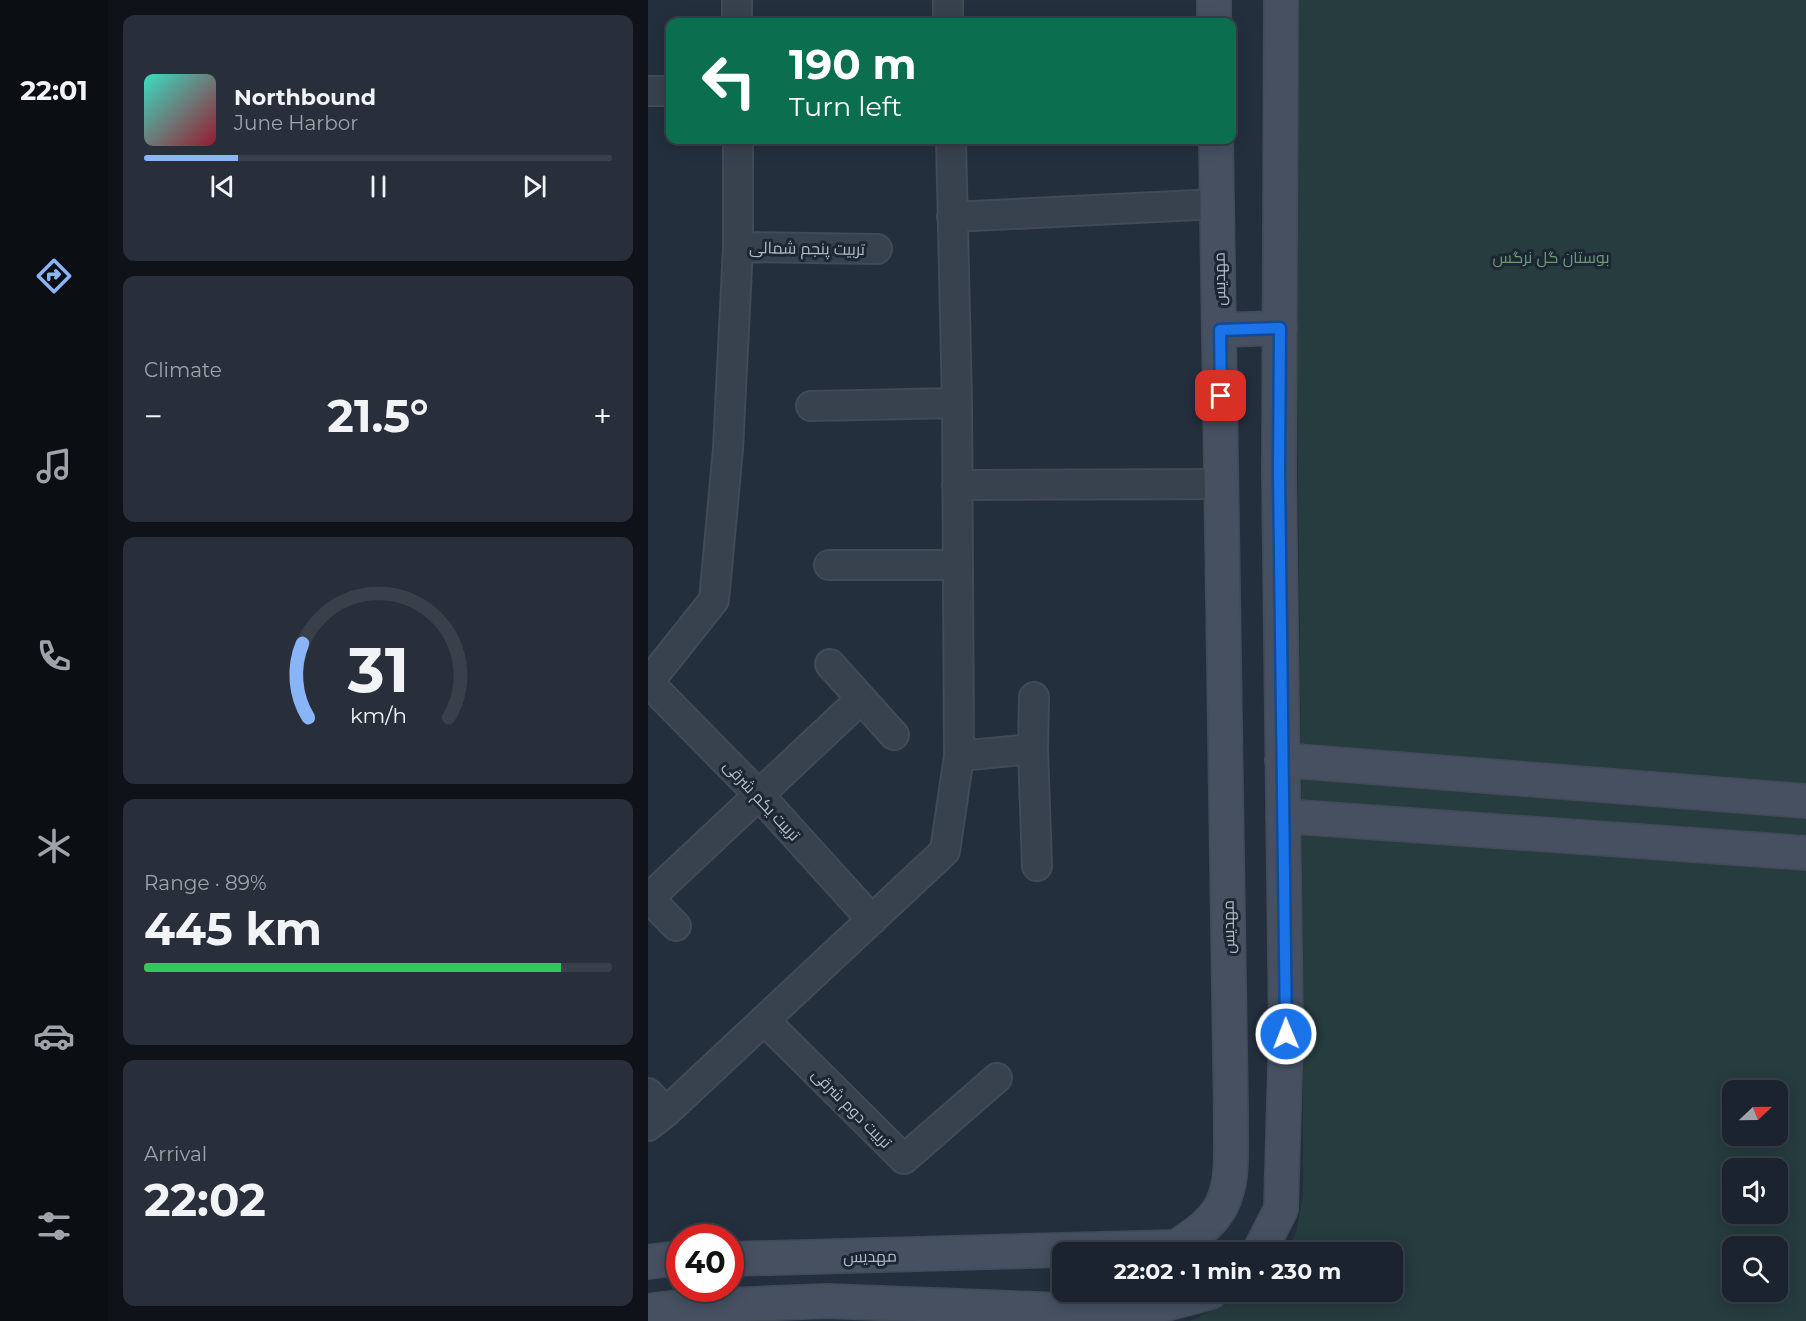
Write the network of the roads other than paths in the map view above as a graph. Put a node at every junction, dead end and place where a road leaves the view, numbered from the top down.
1 (737, 0) edge
2 (948, 0) edge
3 (1214, 0) edge
4 (1281, 0) edge
5 (738, 18) edge
6 (948, 18) edge
7 (1214, 18) edge
8 (666, 91) edge
9 (648, 92) edge
10 (738, 144) edge
11 (951, 144) edge
12 (1216, 144) edge
13 (1217, 204) junction
14 (952, 217) junction
15 (738, 247) junction
16 (877, 249) dead end
17 (1280, 328) junction
18 (1220, 330) junction
19 (957, 403) junction
20 (811, 406) dead end
21 (1222, 484) junction
22 (957, 485) junction
23 (829, 565) dead end
24 (958, 566) junction
25 (830, 664) dead end
26 (648, 683) edge
27 (1034, 697) dead end
28 (861, 699) junction
29 (894, 735) dead end
30 (1033, 749) junction
31 (959, 756) junction
32 (1282, 760) junction
33 (759, 795) junction
34 (1806, 801) edge
35 (1283, 816) junction
36 (1806, 853) edge
37 (1037, 866) dead end
38 (649, 898) edge
39 (872, 920) junction
40 (676, 926) dead end
41 (764, 1020) junction
42 (997, 1078) dead end
43 (654, 1110) edge
44 (1264, 1242) edge
45 (744, 1259) edge
46 (666, 1260) edge
47 (648, 1262) edge
48 (1173, 1302) edge
49 (648, 1311) edge

1 - 5 street
2 - 6 street
3 - 7 street
4 - 17 street
8 - 9 street
10 - 15 street
11 - 14 street
12 - 13 street, مهدیس
13 - 14 street
13 - 18 street, مهدیس
14 - 19 street
15 - 16 street, تربیت پنجم شمالی
15 - 26 street
17 - 18 street
17 - 32 street
18 - 21 street, مهدیس
19 - 20 street
19 - 22 street
21 - 22 street
21 - 45 street, مهدیس
22 - 24 street
23 - 24 street
24 - 31 street
25 - 28 street
26 - 33 street, تربیت یکم شرقی
27 - 30 street
28 - 29 street
28 - 33 street
30 - 31 street
30 - 37 street
31 - 39 street
32 - 34 street
32 - 35 street
33 - 38 street
33 - 39 street, تربیت یکم شرقی
35 - 36 street
35 - 44 street
38 - 40 street
39 - 41 street
41 - 42 street, تربیت دوم شرقی
41 - 43 street
46 - 47 street
48 - 49 street

